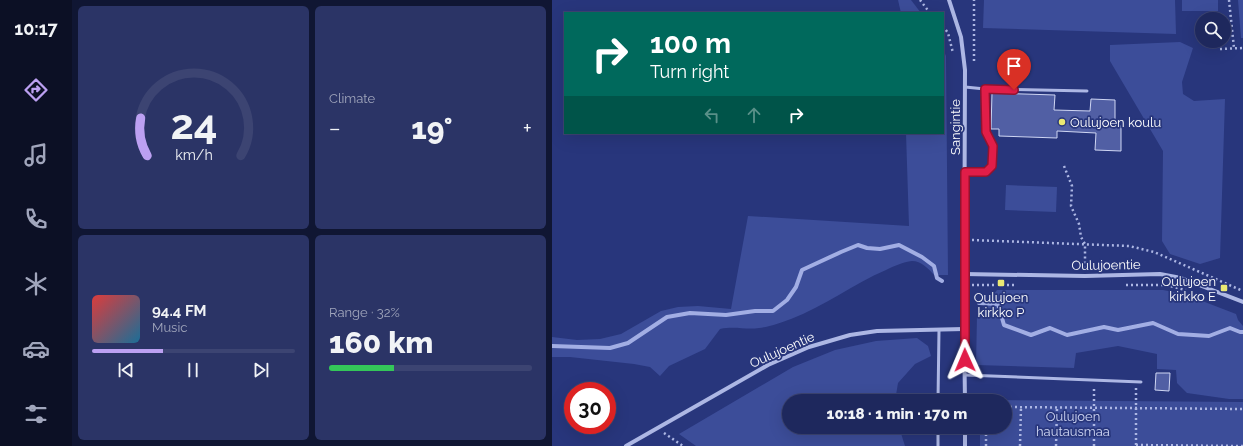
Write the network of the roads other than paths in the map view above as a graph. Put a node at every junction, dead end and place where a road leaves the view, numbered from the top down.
1 (949, 0) edge
2 (965, 87) junction
3 (985, 89) junction
4 (1087, 91) dead end
5 (965, 172) junction
6 (964, 274) junction
7 (1243, 302) edge
8 (964, 329) junction
9 (939, 330) junction
10 (965, 375) junction
11 (1141, 382) dead end
12 (938, 394) edge
13 (965, 394) edge
14 (938, 434) edge
15 (965, 434) edge
16 (626, 446) edge
17 (938, 446) edge
18 (965, 446) edge

1 - 2 street, Sangintie
2 - 3 lane
2 - 5 street, Sangintie
3 - 4 lane
3 - 5 lane
5 - 6 street, Sangintie
6 - 7 street, Oulujoentie
6 - 8 street, Sangintie
8 - 9 street, Oulujoentie
8 - 10 street, Sangintie
9 - 12 lane
9 - 16 street, Oulujoentie
10 - 11 lane
10 - 13 street, Sangintie
14 - 17 lane
15 - 18 street

